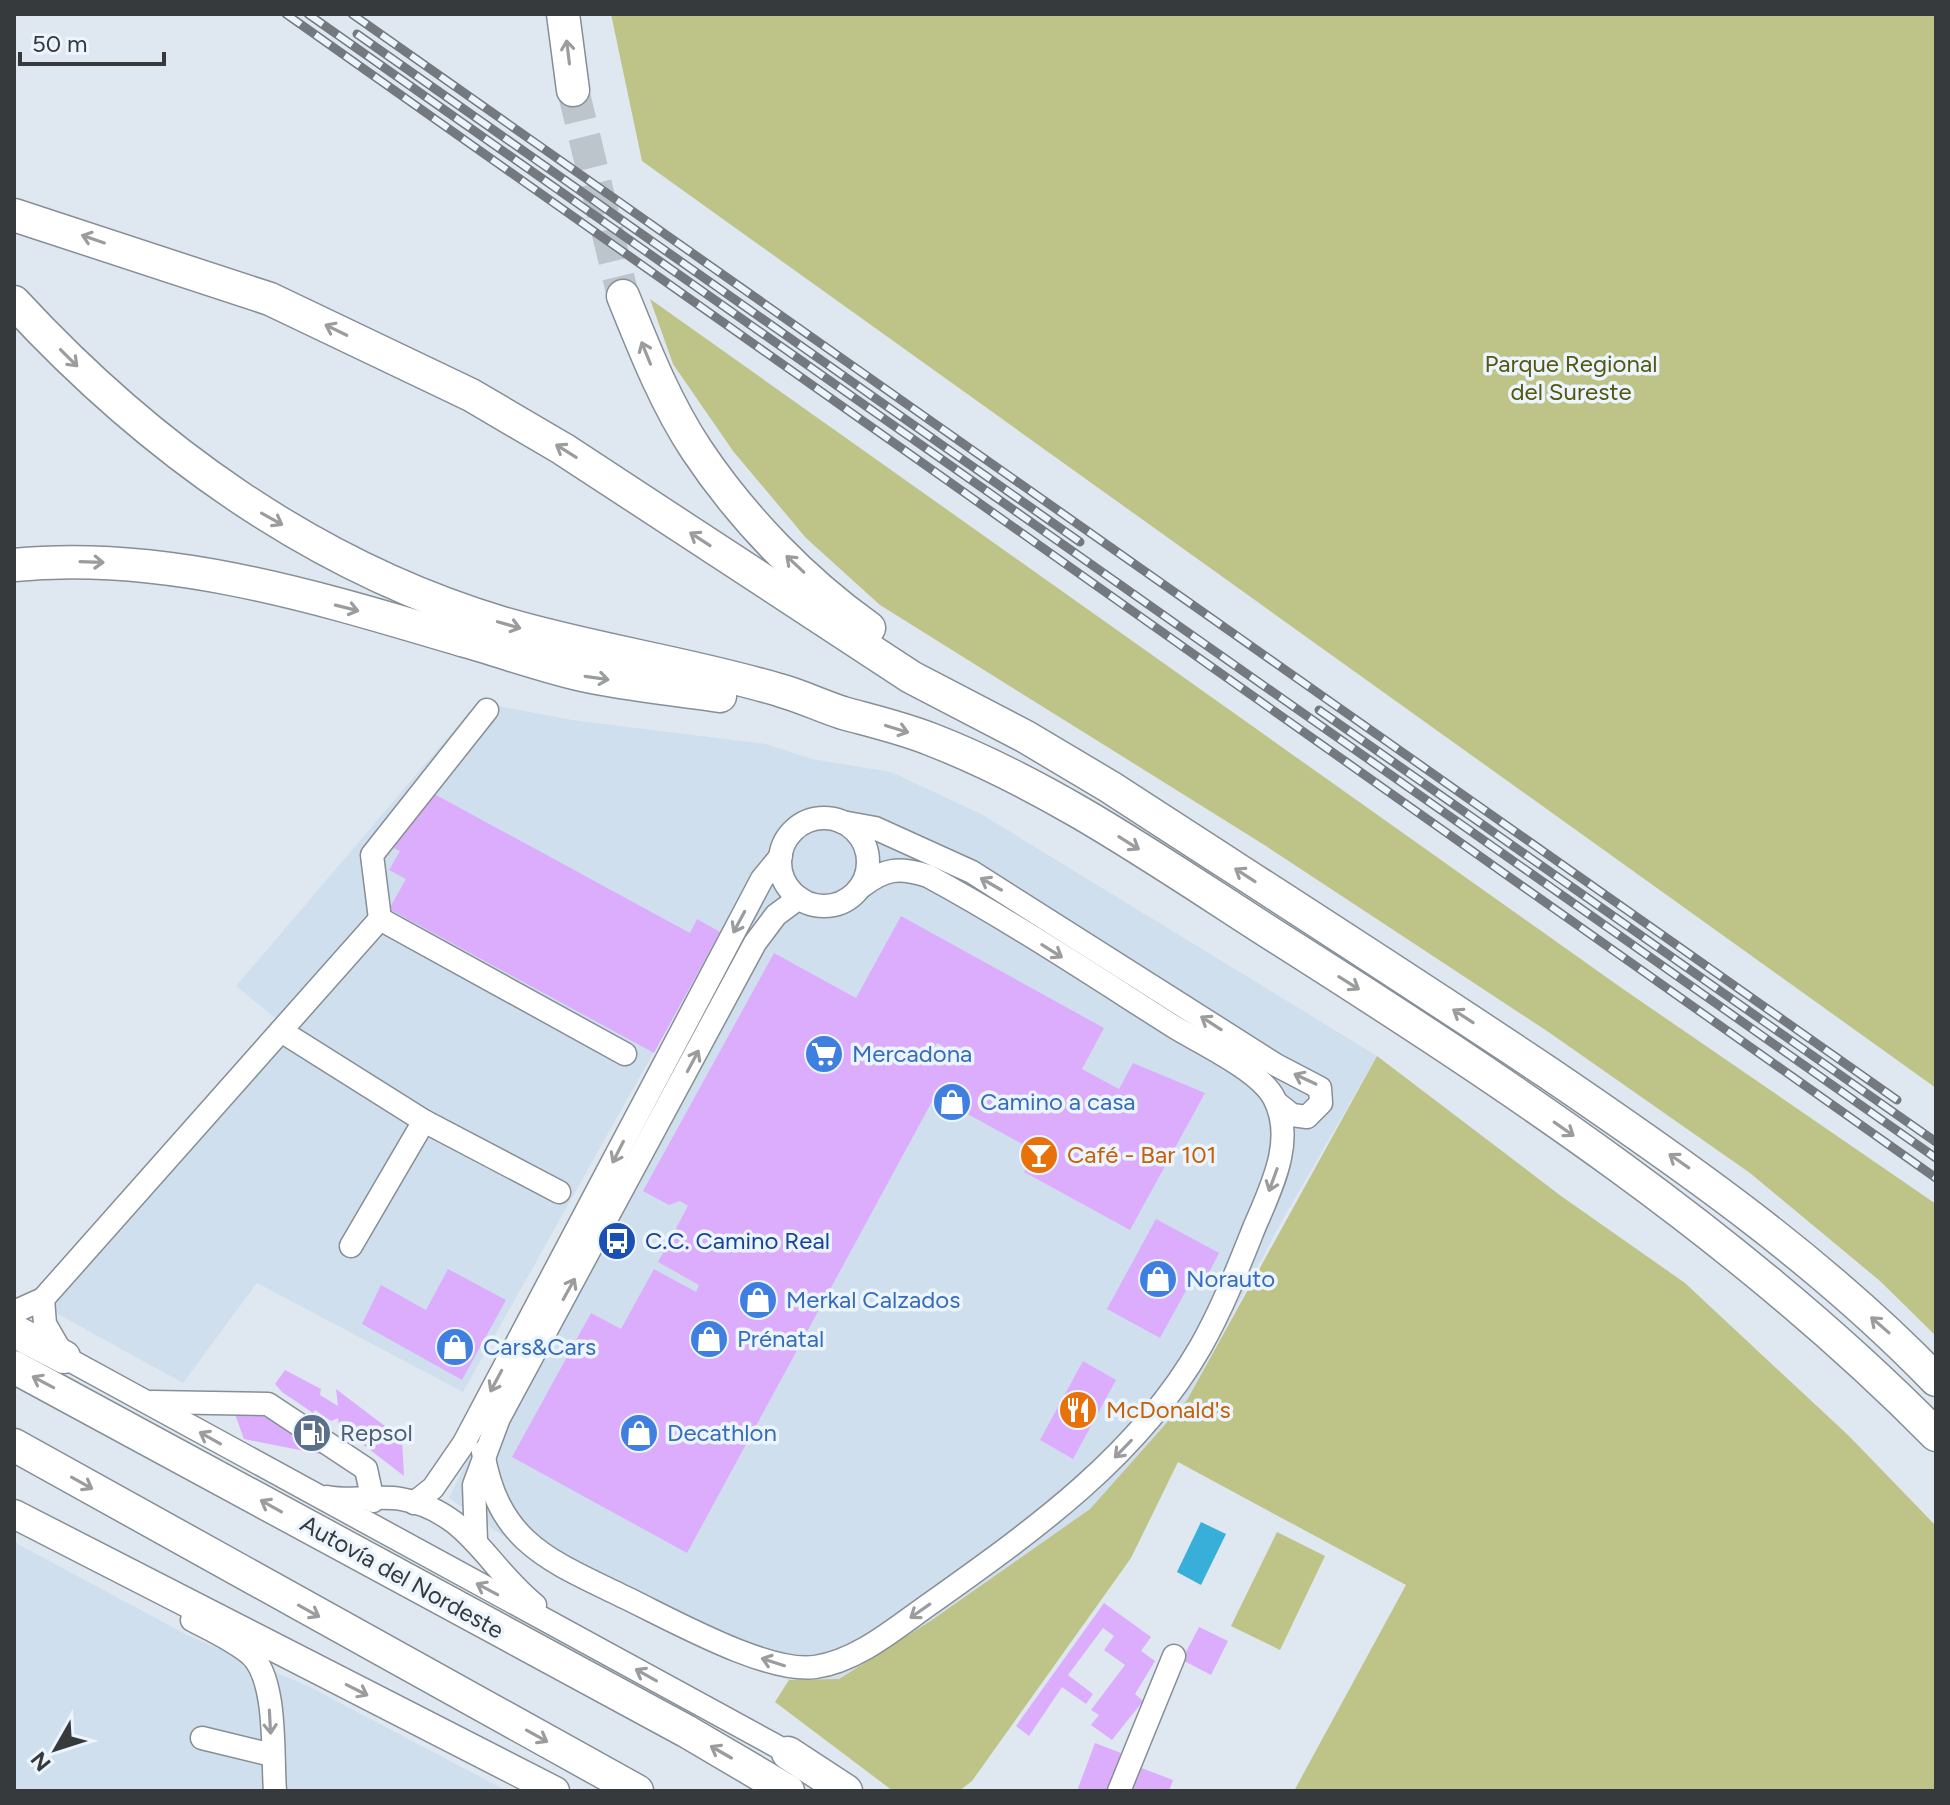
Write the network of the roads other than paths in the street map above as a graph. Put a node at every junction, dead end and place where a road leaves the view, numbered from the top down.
1 (563, 14) edge
2 (573, 90) tunnel mouth
3 (14, 215) edge
4 (623, 296) tunnel mouth
5 (14, 302) edge
6 (14, 565) edge
7 (822, 707) junction
8 (487, 710) dead end
9 (1026, 737) junction
10 (842, 822) junction
11 (781, 856) junction
12 (861, 887) junction
13 (799, 898) junction
14 (380, 919) junction
15 (281, 1031) junction
16 (625, 1054) dead end
17 (1278, 1104) junction
18 (424, 1121) junction
19 (559, 1192) dead end
20 (351, 1246) dead end
21 (43, 1299) junction
22 (14, 1312) edge
23 (14, 1331) edge
24 (64, 1357) junction
25 (14, 1367) edge
26 (1936, 1380) edge
27 (142, 1400) junction
28 (1936, 1435) edge
29 (14, 1445) edge
30 (483, 1452) junction
31 (311, 1494) junction
32 (373, 1501) junction
33 (414, 1503) junction
34 (14, 1514) edge
35 (476, 1541) junction
36 (105, 1561) junction
37 (580, 1639) junction
38 (1174, 1656) dead end
39 (202, 1738) dead end
40 (788, 1753) junction
41 (272, 1755) junction
42 (275, 1791) edge
43 (555, 1791) edge
44 (637, 1791) edge
45 (788, 1791) edge
46 (846, 1791) edge
47 (862, 1791) edge
48 (1119, 1791) edge

2 -> 1 highway
9 -> 3 highway
9 -> 4 highway
5 -> 7 highway
6 -> 7 highway
7 -> 28 highway
8 - 14 street
26 -> 9 highway
10 - 11 street
10 - 12 street
17 -> 10 street
11 - 13 street
11 -> 33 street
12 - 13 street
12 -> 17 street
30 -> 13 street
14 - 15 street
14 - 16 street
15 - 18 street
15 - 21 street
17 -> 30 street
18 - 19 street
18 - 20 street
21 - 22 street
21 - 24 street
23 - 24 highway
24 - 27 street
45 -> 25 highway, Autovía del Nordeste
31 -> 27 street
27 - 32 street
29 -> 44 highway
30 - 35 street
31 - 32 street
37 -> 31 street
32 - 33 street
33 - 35 street
34 - 36 main road
35 - 37 street
36 -> 41 street
36 -> 43 main road
40 -> 37 street
38 - 48 street
39 - 41 street
40 - 46 highway
40 - 47 street
41 - 42 street

